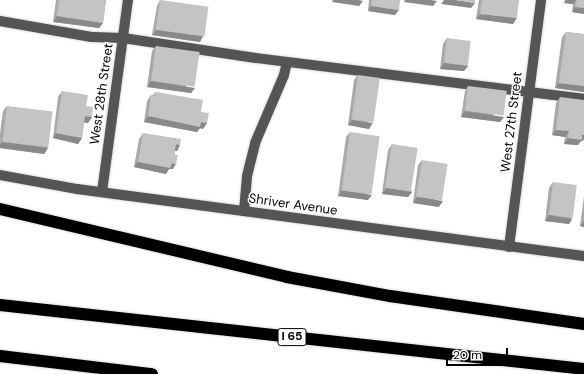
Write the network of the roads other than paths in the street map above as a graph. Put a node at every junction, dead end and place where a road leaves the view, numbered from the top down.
1 (128, 0) edge
2 (541, 0) edge
3 (0, 21) edge
4 (123, 38) junction
5 (287, 62) junction
6 (529, 90) junction
7 (584, 99) edge
8 (0, 175) edge
9 (102, 192) junction
10 (0, 209) edge
11 (244, 211) junction
12 (509, 247) junction
13 (584, 256) edge
14 (0, 305) edge
15 (584, 324) edge
16 (0, 356) edge
17 (584, 369) edge
18 (152, 374) edge

1 - 4 street, West 28th Street
2 - 6 street, West 27th Street
3 - 4 street
4 - 5 street
4 - 9 street, West 28th Street
5 - 6 street
5 - 11 street
6 - 7 street
6 - 12 street, West 27th Street
8 - 9 street, Shriver Avenue
9 - 11 street, Shriver Avenue
10 - 15 highway
11 - 12 street, Shriver Avenue
12 - 13 street, Shriver Avenue
14 - 17 highway, I 65
16 - 18 highway

